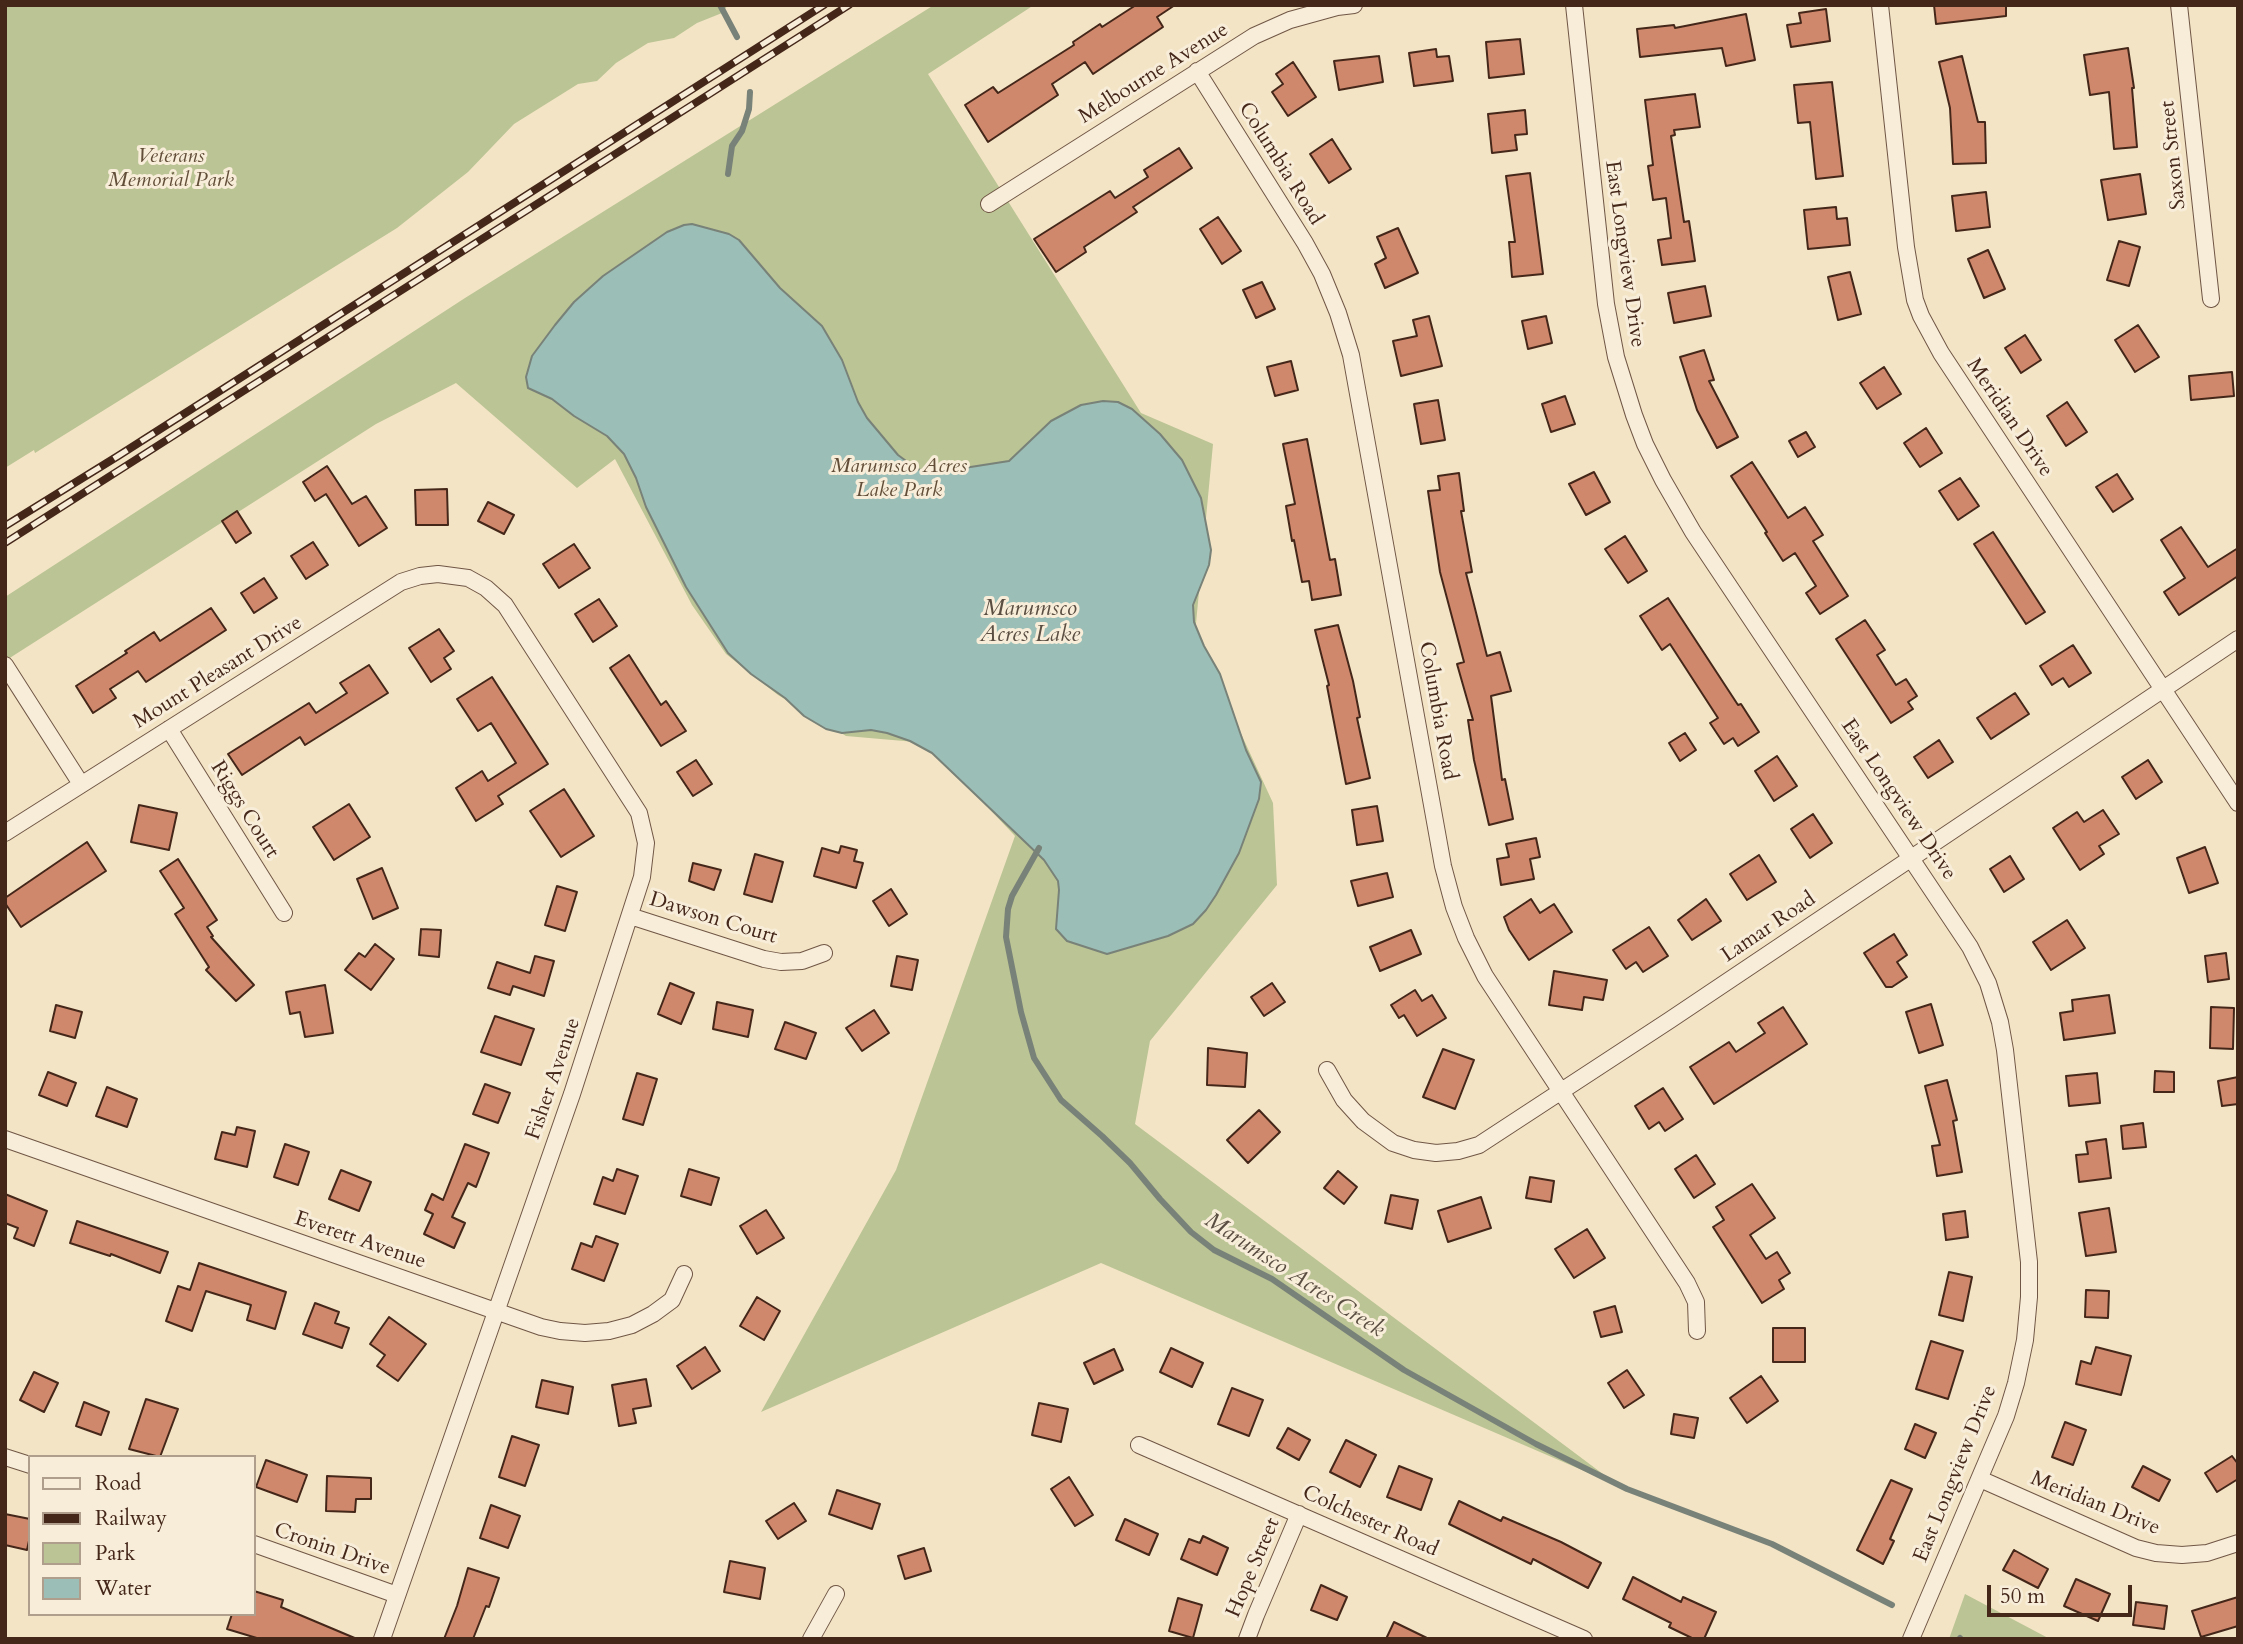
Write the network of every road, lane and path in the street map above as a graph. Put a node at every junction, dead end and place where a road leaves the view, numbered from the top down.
1 (1354, 5) edge
2 (1574, 5) edge
3 (1880, 5) edge
4 (2179, 5) edge
5 (1197, 71) junction
6 (989, 204) dead end
7 (2211, 299) dead end
8 (461, 576) joint
9 (2238, 639) edge
10 (5, 665) edge
11 (2163, 689) junction
12 (169, 729) junction
13 (81, 784) junction
14 (2238, 803) edge
15 (5, 833) edge
16 (1911, 857) junction
17 (284, 913) dead end
18 (630, 916) junction
19 (824, 953) dead end
20 (1327, 1070) dead end
21 (1559, 1092) junction
22 (5, 1139) edge
23 (684, 1274) dead end
24 (496, 1311) junction
25 (1697, 1331) dead end
26 (1139, 1445) dead end
27 (5, 1457) edge
28 (28, 1464) edge
29 (1980, 1479) junction
30 (1299, 1514) junction
31 (2238, 1543) edge
32 (256, 1545) edge
33 (836, 1594) dead end
34 (397, 1595) junction
35 (382, 1639) edge
36 (811, 1639) edge
37 (1247, 1639) edge
38 (1584, 1639) edge
39 (1911, 1639) edge

1 - 5 street, Melbourne Avenue
2 - 16 street, East Longview Drive
3 - 11 street, Meridian Drive
4 - 7 street, Saxon Street
5 - 6 street, Melbourne Avenue
5 - 21 street, Columbia Road
8 - 12 street, Mount Pleasant Drive
8 - 18 street, Fisher Avenue
9 - 11 street, Lamar Road
10 - 13 street
11 - 14 street, Meridian Drive
11 - 16 street, Lamar Road
12 - 13 street, Mount Pleasant Drive
12 - 17 street, Riggs Court
13 - 15 street, Mount Pleasant Drive
16 - 21 street, Lamar Road
16 - 29 street, East Longview Drive
18 - 19 street, Dawson Court
18 - 24 street, Fisher Avenue
20 - 21 street, Lamar Road
21 - 25 street, Columbia Road
22 - 24 street, Everett Avenue
23 - 24 street, Everett Avenue
24 - 34 street, Fisher Avenue
26 - 30 street, Colchester Road
27 - 28 street
29 - 31 street, Meridian Drive
29 - 39 street, East Longview Drive
30 - 37 street, Hope Street
30 - 38 street, Colchester Road
32 - 34 street, Cronin Drive
33 - 36 street
34 - 35 street, Fisher Avenue

